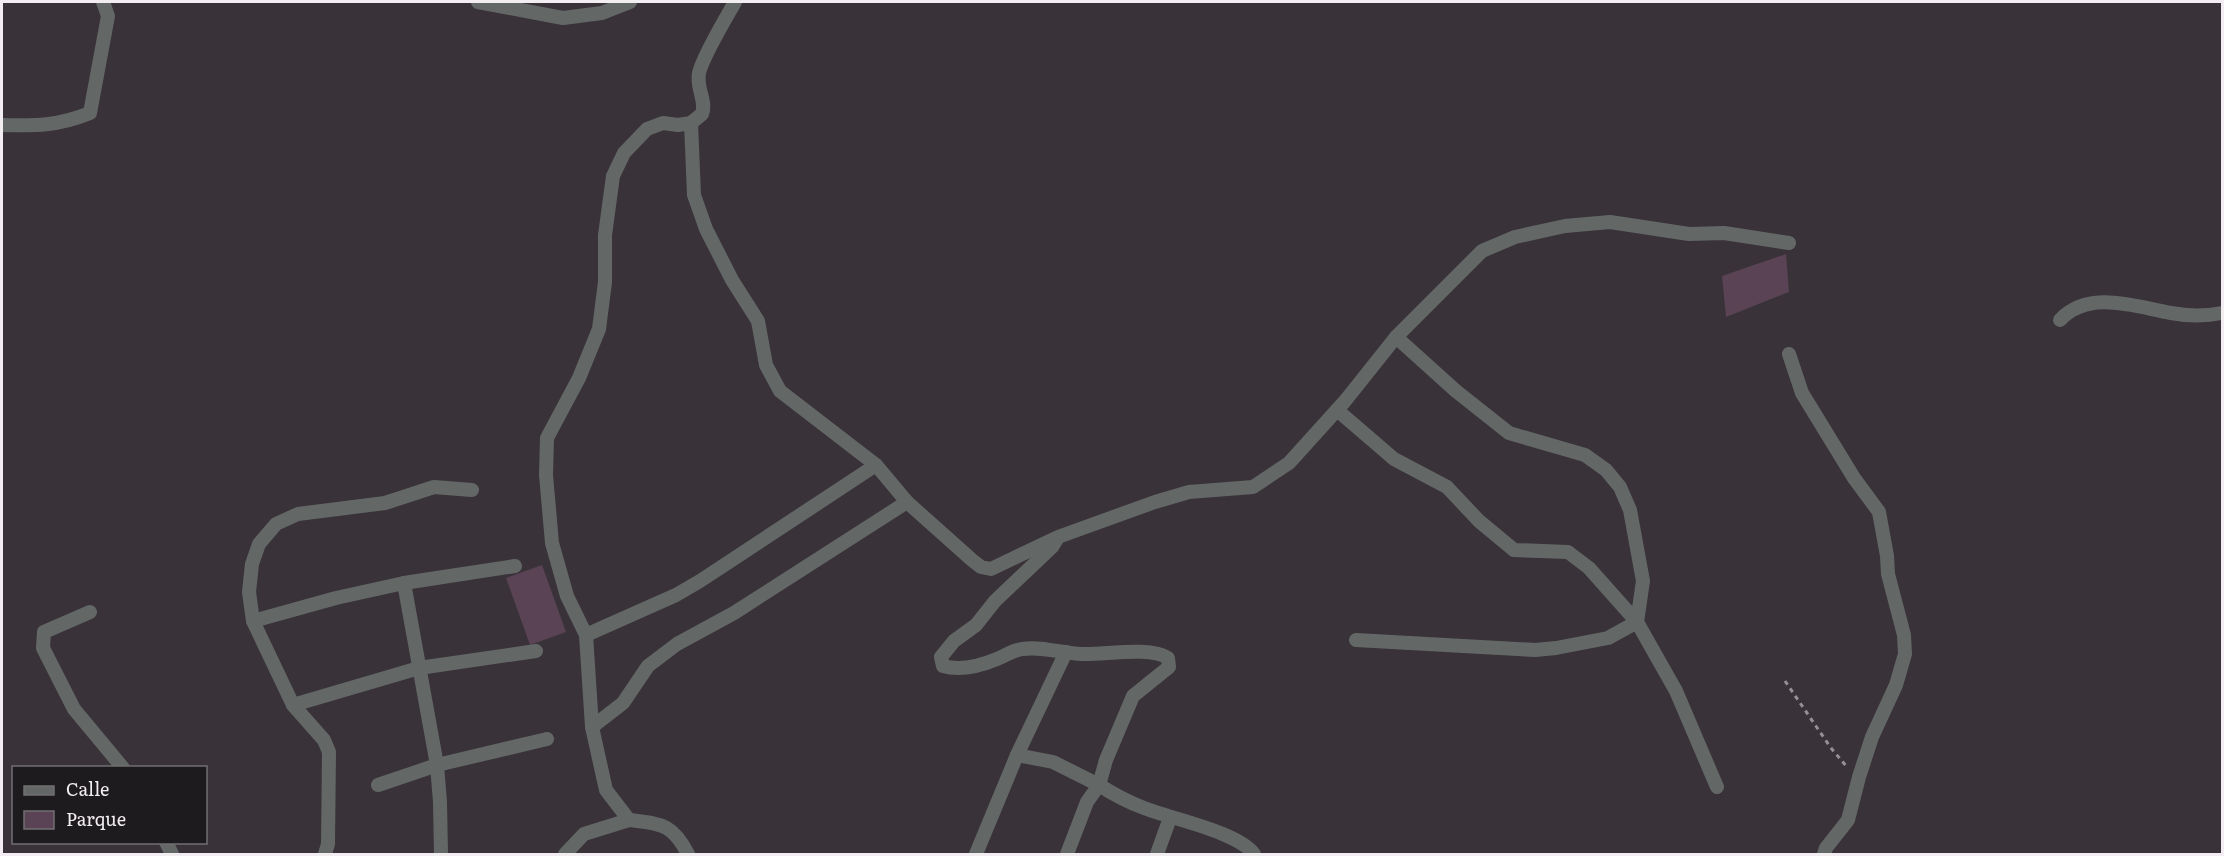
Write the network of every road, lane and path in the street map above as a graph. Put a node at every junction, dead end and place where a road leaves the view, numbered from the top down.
1 (103, 2) edge
2 (477, 2) edge
3 (630, 2) edge
4 (735, 2) edge
5 (691, 123) junction
6 (2, 125) edge
7 (1789, 243) dead end
8 (2223, 314) edge
9 (2060, 320) dead end
10 (1396, 337) junction
11 (1789, 354) dead end
12 (1337, 410) junction
13 (876, 465) junction
14 (472, 490) dead end
15 (907, 502) junction
16 (1058, 537) junction
17 (515, 566) dead end
18 (404, 584) junction
19 (90, 612) dead end
20 (253, 621) junction
21 (1637, 622) junction
22 (586, 635) junction
23 (1356, 640) dead end
24 (536, 651) dead end
25 (1066, 652) junction
26 (419, 669) junction
27 (1785, 681) dead end
28 (293, 705) junction
29 (592, 727) junction
30 (547, 739) dead end
31 (1017, 754) junction
32 (437, 765) junction
33 (121, 766) edge
34 (1860, 772) junction
35 (378, 785) dead end
36 (1099, 785) junction
37 (1717, 787) dead end
38 (1170, 818) junction
39 (629, 820) junction
40 (325, 855) edge
41 (441, 855) edge
42 (565, 855) edge
43 (688, 855) edge
44 (976, 855) edge
45 (1067, 855) edge
46 (1157, 855) edge
47 (1254, 855) edge
48 (1824, 855) edge

1 - 6 street
2 - 3 street
4 - 5 street
5 - 13 street
5 - 22 street
7 - 10 street
8 - 9 street
10 - 12 street
10 - 21 street
11 - 34 street
12 - 16 street
12 - 21 street
13 - 15 street
13 - 22 street
14 - 20 street
15 - 16 street
15 - 29 street
16 - 25 street
17 - 18 street
18 - 20 street
18 - 26 street
19 - 33 street
20 - 28 street
21 - 23 street
21 - 37 street
22 - 29 street
24 - 26 street
25 - 31 street
25 - 36 street
26 - 28 street
26 - 32 street
27 - 34 path
28 - 40 street
29 - 39 street
30 - 32 street
31 - 36 street
31 - 44 street
32 - 35 street
32 - 41 street
34 - 48 street
36 - 38 street
36 - 45 street
38 - 46 street
38 - 47 street
39 - 42 street
39 - 43 street

